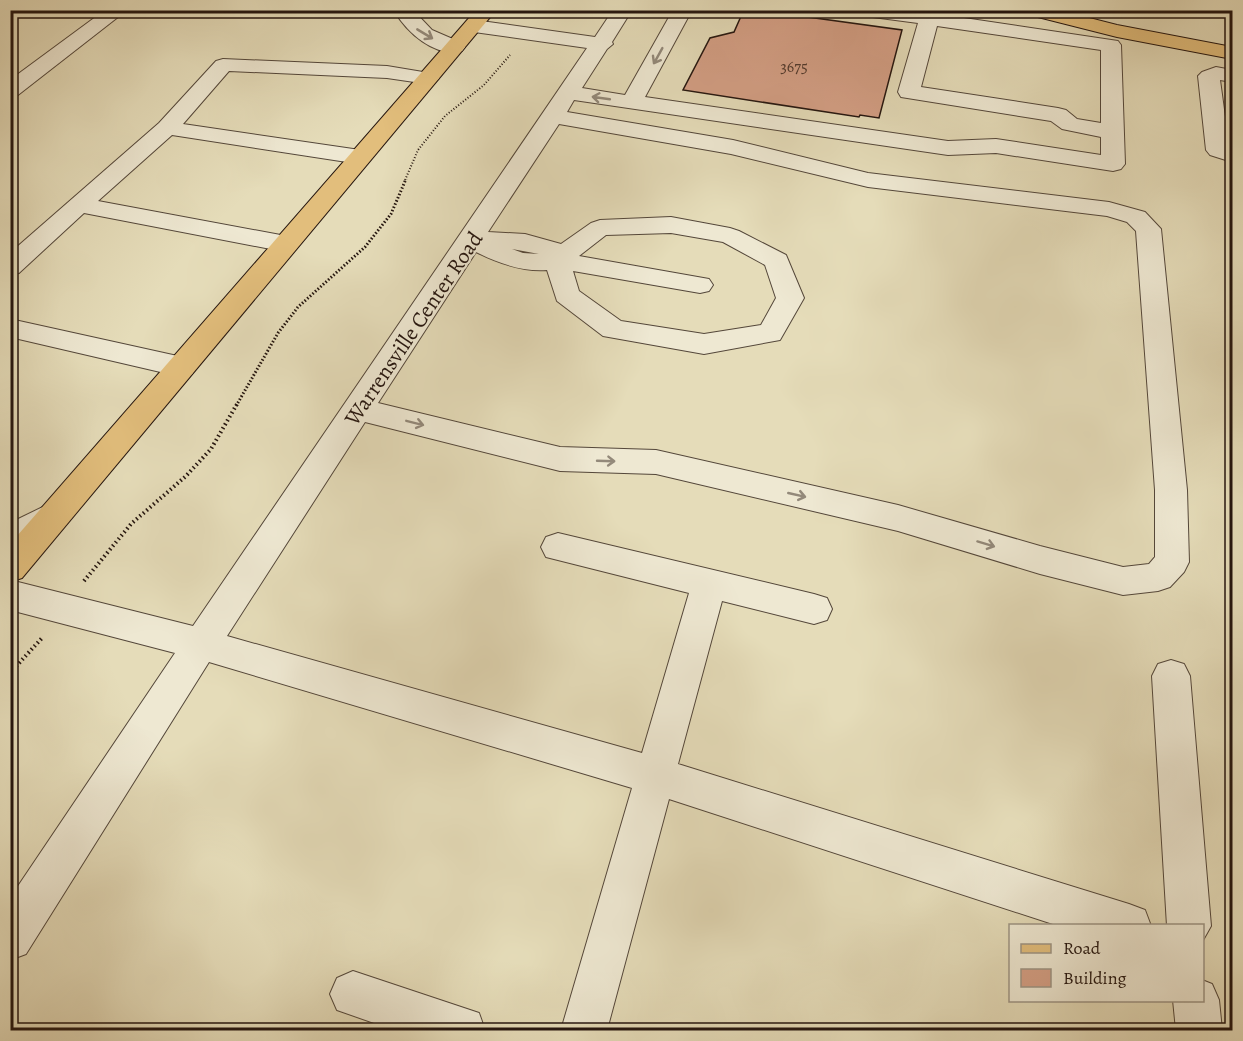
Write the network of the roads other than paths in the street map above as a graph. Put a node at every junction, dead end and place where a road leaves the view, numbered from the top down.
1 (118, 10) edge
2 (403, 10) edge
3 (487, 10) edge
4 (623, 10) edge
5 (683, 10) edge
6 (865, 10) edge
7 (1033, 10) edge
8 (1045, 10) edge
9 (928, 19) junction
10 (474, 26) junction
11 (1233, 42) edge
12 (603, 44) junction
13 (455, 46) junction
14 (1233, 53) edge
15 (1233, 75) edge
16 (428, 78) junction
17 (10, 90) edge
18 (632, 102) junction
19 (562, 105) junction
20 (167, 128) junction
21 (1112, 132) junction
22 (1233, 155) edge
23 (360, 157) junction
24 (79, 205) junction
25 (472, 239) junction
26 (286, 244) junction
27 (556, 260) junction
28 (10, 267) edge
29 (700, 285) dead end
30 (10, 328) edge
31 (182, 367) junction
32 (358, 409) junction
33 (57, 513) junction
34 (10, 539) edge
35 (558, 547) dead end
36 (10, 568) edge
37 (709, 583) junction
38 (10, 595) edge
39 (814, 609) dead end
40 (201, 644) junction
41 (1171, 676) dead end
42 (655, 776) junction
43 (1123, 924) edge
44 (1190, 924) edge
45 (10, 938) edge
46 (353, 994) dead end
47 (1196, 1002) edge
48 (462, 1030) edge
49 (584, 1030) edge
50 (1200, 1030) edge

1 - 17 street
2 -> 13 street
3 - 10 main road
4 - 12 street, Warrensville Center Road
5 -> 18 street
6 - 9 street
7 - 14 main road
8 - 11 main road
9 - 21 street
9 - 21 street
10 - 12 street
10 - 13 main road
12 - 19 street, Warrensville Center Road
13 - 16 main road
15 - 22 street
16 - 20 street
16 - 23 main road
18 -> 19 street
18 - 21 street
19 - 25 street, Warrensville Center Road
32 -> 19 street
20 - 23 street
20 - 24 street
23 - 26 main road
24 - 26 street
24 - 28 street
25 - 27 street
25 - 32 street, Warrensville Center Road
26 - 31 main road
27 - 27 street
27 - 29 street
30 - 31 street
31 - 33 main road
32 - 40 street, Warrensville Center Road
33 - 34 street
33 - 36 main road
35 - 37 street
37 - 39 street
37 - 42 street
38 - 40 street
40 - 42 street
40 - 45 street, Warrensville Center Road
41 - 44 street
42 - 43 street
42 - 49 street
46 - 48 street
47 - 50 street

